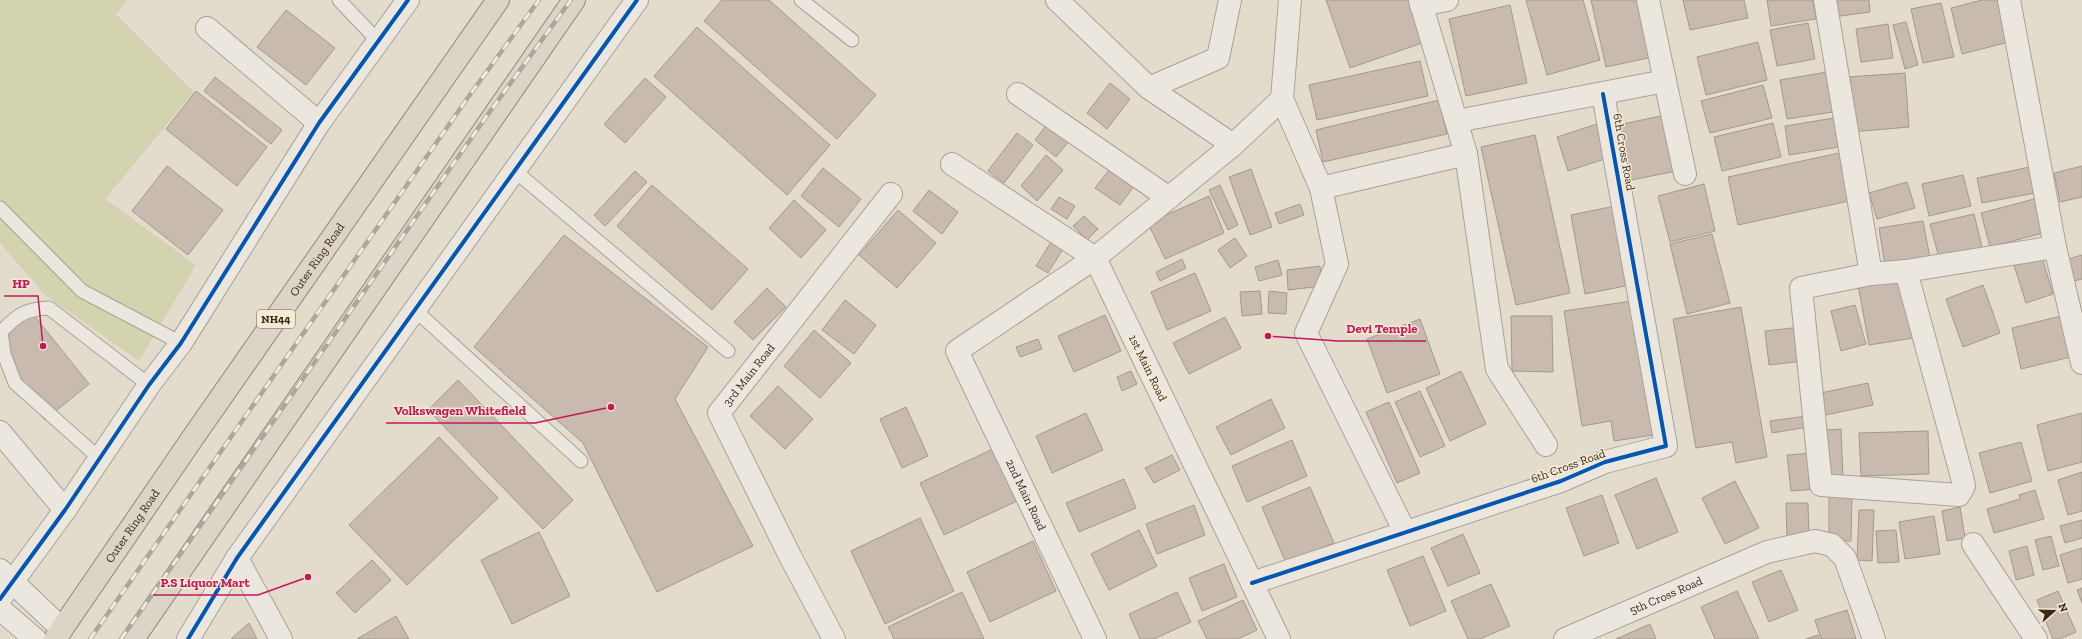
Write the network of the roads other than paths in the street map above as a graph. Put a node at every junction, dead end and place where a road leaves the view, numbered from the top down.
1 (339, 0) edge
2 (408, 0) edge
3 (498, 0) edge
4 (574, 0) edge
5 (637, 0) edge
6 (801, 0) edge
7 (1057, 0) edge
8 (1230, 0) edge
9 (1290, 0) edge
10 (1447, 0) edge
11 (1648, 0) edge
12 (1825, 0) edge
13 (2009, 0) edge
14 (1421, 2) edge
15 (206, 28) dead end
16 (852, 40) dead end
17 (378, 41) junction
18 (1664, 81) junction
19 (1149, 88) junction
20 (1018, 94) dead end
21 (1603, 94) junction
22 (1282, 98) junction
23 (1457, 121) junction
24 (319, 123) junction
25 (1233, 145) junction
26 (1466, 154) junction
27 (952, 164) dead end
28 (515, 170) junction
29 (1685, 174) dead end
30 (1321, 188) junction
31 (891, 194) dead end
32 (1169, 198) junction
33 (0, 208) edge
34 (2055, 247) junction
35 (1095, 258) junction
36 (1906, 271) junction
37 (1871, 274) junction
38 (415, 310) junction
39 (181, 343) junction
40 (728, 351) dead end
41 (2082, 363) edge
42 (149, 385) junction
43 (0, 432) edge
44 (1546, 445) dead end
45 (99, 458) junction
46 (581, 461) dead end
47 (65, 510) junction
48 (1405, 532) junction
49 (1973, 544) dead end
50 (237, 558) junction
51 (1252, 583) junction
52 (4, 584) edge
53 (0, 609) edge
54 (59, 634) edge
55 (35, 639) edge
56 (133, 639) edge
57 (188, 639) edge
58 (281, 639) edge
59 (834, 639) edge
60 (1095, 639) edge
61 (1279, 639) edge
62 (1565, 639) edge
63 (1874, 639) edge
64 (2036, 639) edge

1 - 17 lane
2 - 17 street
3 - 54 highway, Outer Ring Road / NH44
4 - 56 highway
5 - 28 street
6 - 16 lane
7 - 19 street
8 - 19 street
9 - 22 street
10 - 14 street
11 - 18 street
12 - 37 street
13 - 34 street
14 - 23 street
15 - 24 street
17 - 24 street
18 - 21 street
18 - 29 street
19 - 25 street
20 - 32 street
21 - 23 street
21 - 48 street, 6th Cross Road
22 - 25 street
22 - 30 street
23 - 26 street
24 - 39 street
25 - 32 street
26 - 30 street
26 - 44 street
27 - 35 street
28 - 38 street
28 - 40 lane
30 - 48 street
31 - 59 street, 3rd Main Road
32 - 35 street
33 - 39 lane
34 - 36 street
34 - 41 street
35 - 51 street, 1st Main Road
35 - 60 street, 2nd Main Road
36 - 37 street
36 - 37 street
38 - 46 lane
38 - 50 street
39 - 42 street
42 - 45 street
42 - 45 lane
43 - 47 street
45 - 47 street
47 - 52 street
48 - 51 street, 6th Cross Road
49 - 64 street
50 - 57 street
50 - 58 street
51 - 61 street, 1st Main Road
52 - 54 street
53 - 55 street
62 - 63 street, 5th Cross Road

